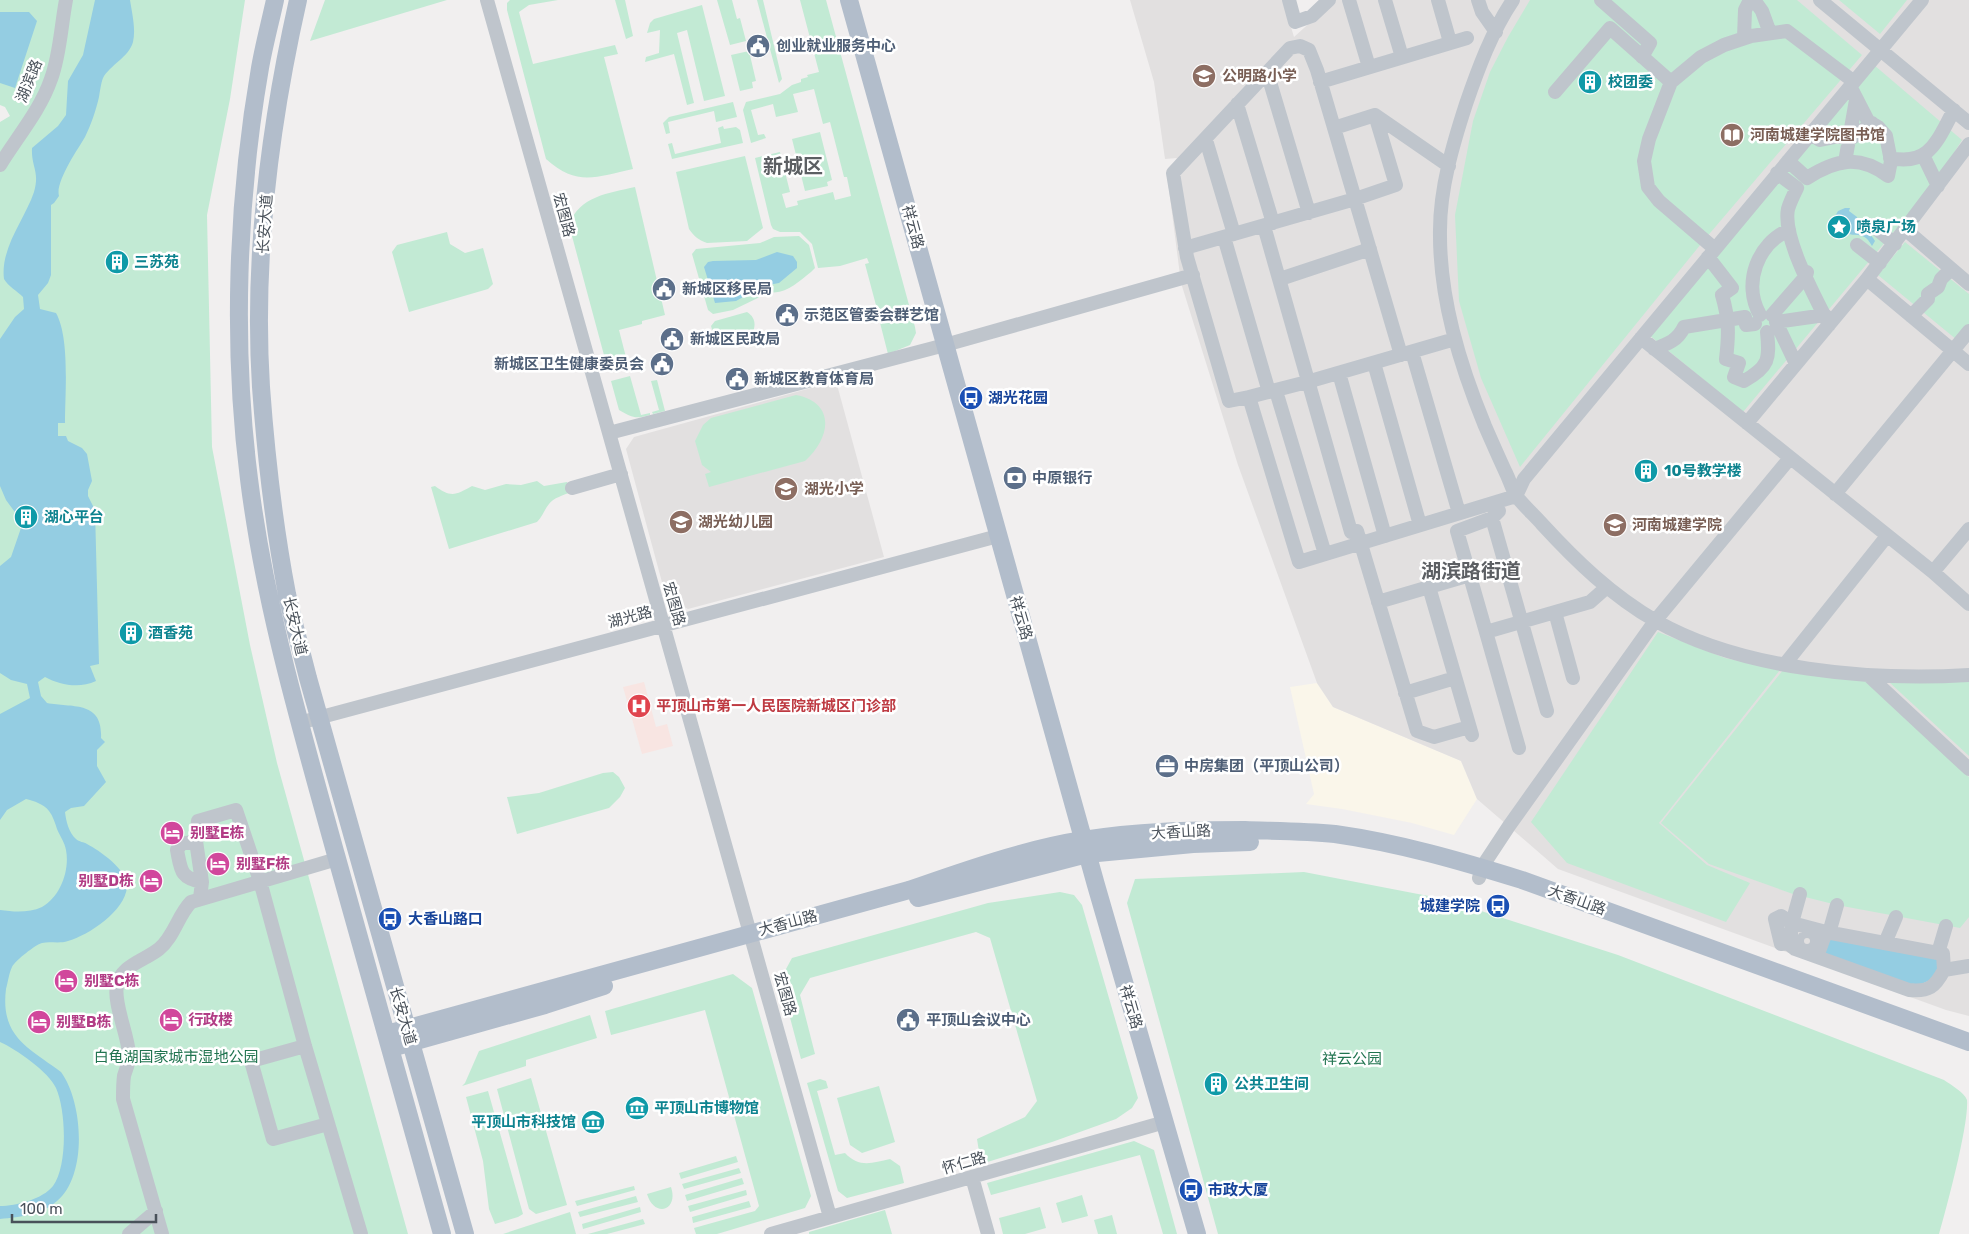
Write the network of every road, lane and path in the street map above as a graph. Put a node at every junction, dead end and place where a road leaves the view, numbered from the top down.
1 (66, 0) edge
2 (275, 0) edge
3 (298, 0) edge
4 (487, 0) edge
5 (849, 0) edge
6 (1288, 0) edge
7 (1329, 0) edge
8 (1349, 0) edge
9 (1385, 0) edge
10 (1438, 0) edge
11 (1478, 0) edge
12 (1513, 0) edge
13 (1601, 0) edge
14 (1750, 0) edge
15 (1754, 0) edge
16 (1820, 0) edge
17 (1922, 0) edge
18 (1496, 32) junction
19 (1770, 33) junction
20 (1467, 38) dead end
21 (1744, 38) junction
22 (1450, 42) junction
23 (1880, 49) junction
24 (1402, 57) junction
25 (1642, 57) junction
26 (1369, 67) junction
27 (1267, 72) junction
28 (1320, 82) junction
29 (1671, 82) junction
30 (1851, 84) junction
31 (1555, 92) dead end
32 (1856, 100) junction
33 (1237, 104) junction
34 (1954, 110) junction
35 (1375, 115) junction
36 (1872, 123) junction
37 (1969, 123) edge
38 (1334, 128) junction
39 (1810, 134) junction
40 (1206, 140) junction
41 (1849, 140) junction
42 (1969, 144) edge
43 (1923, 155) junction
44 (1890, 158) junction
45 (1788, 161) junction
46 (1845, 162) junction
47 (0, 165) edge
48 (1449, 166) junction
49 (1777, 174) junction
50 (1802, 183) junction
51 (1938, 186) junction
52 (1355, 199) junction
53 (1308, 213) junction
54 (1268, 224) junction
55 (1872, 225) dead end
56 (1789, 230) junction
57 (1906, 230) junction
58 (1229, 235) junction
59 (1895, 244) junction
60 (1857, 245) dead end
61 (1185, 248) junction
62 (1370, 249) junction
63 (1711, 253) junction
64 (1880, 263) junction
65 (1951, 269) junction
66 (1806, 274) junction
67 (1193, 275) junction
68 (1280, 279) junction
69 (1868, 279) junction
70 (1969, 284) edge
71 (1911, 316) junction
72 (1728, 318) junction
73 (1827, 320) junction
74 (1762, 322) junction
75 (1969, 331) edge
76 (1729, 335) junction
77 (1641, 338) junction
78 (1455, 339) junction
79 (944, 345) junction
80 (1654, 349) junction
81 (1953, 351) junction
82 (1406, 353) junction
83 (1374, 363) junction
84 (1796, 364) junction
85 (1969, 364) edge
86 (1339, 373) junction
87 (1307, 382) junction
88 (1273, 392) junction
89 (1249, 397) junction
90 (1747, 423) junction
91 (609, 433) junction
92 (1790, 458) junction
93 (621, 474) junction
94 (572, 488) dead end
95 (1835, 494) junction
96 (1516, 496) junction
97 (1459, 513) junction
98 (1492, 518) junction
99 (1420, 525) junction
100 (1969, 529) edge
101 (998, 536) junction
102 (1385, 536) junction
103 (1887, 536) junction
104 (1361, 542) junction
105 (1325, 554) junction
106 (1933, 572) junction
107 (1470, 576) junction
108 (1429, 587) junction
109 (1607, 587) junction
110 (1378, 602) junction
111 (1969, 604) edge
112 (1555, 612) junction
113 (1655, 621) junction
114 (1522, 622) junction
115 (663, 625) junction
116 (1486, 632) junction
117 (1785, 664) junction
118 (1868, 675) junction
119 (1969, 675) edge
120 (1455, 678) junction
121 (1573, 678) dead end
122 (1405, 692) junction
123 (1547, 711) dead end
124 (318, 717) junction
125 (299, 723) junction
126 (1519, 748) dead end
127 (1969, 768) edge
128 (196, 841) junction
129 (1085, 847) junction
130 (337, 859) junction
131 (1481, 872) junction
132 (260, 881) junction
133 (202, 882) junction
134 (1800, 894) dead end
135 (200, 898) junction
136 (1837, 905) dead end
137 (1896, 916) dead end
138 (1946, 926) dead end
139 (752, 938) junction
140 (1808, 939) junction
141 (1885, 943) junction
142 (1941, 954) junction
143 (1957, 968) edge
144 (409, 1036) junction
145 (389, 1041) junction
146 (1969, 1042) edge
147 (305, 1046) junction
148 (1969, 1054) edge
149 (1165, 1122) junction
150 (328, 1124) junction
151 (972, 1177) junction
152 (156, 1211) junction
153 (830, 1217) junction
154 (129, 1234) edge
155 (162, 1234) edge
156 (361, 1234) edge
157 (442, 1234) edge
158 (465, 1234) edge
159 (771, 1234) edge
160 (988, 1234) edge
161 (1196, 1234) edge

1 - 47 street, 湖滨路
2 - 125 main road, 长安大道
3 - 124 main road, 长安大道
4 - 91 street, 宏图路
5 - 79 main road, 祥云路
6 - 7 street
8 - 26 street
9 - 24 street
10 - 22 street
11 - 18 street
12 - 18 street
13 - 25 street
14 - 21 street
15 - 19 street
16 - 23 street
17 - 23 street
18 - 48 street
19 - 21 street
19 - 30 street
20 - 22 street
21 - 29 street
22 - 24 street
23 - 30 street
23 - 34 street
24 - 26 street
25 - 29 street
25 - 31 street
26 - 28 street
27 - 28 street
27 - 33 street
27 - 53 street
28 - 38 street
29 - 63 street
30 - 32 street
30 - 39 street
32 - 36 street
32 - 41 street
33 - 40 street
33 - 54 street
34 - 37 street
34 - 43 street
35 - 38 street
35 - 48 street
35 - 52 street
36 - 41 street
36 - 44 street
38 - 52 street
39 - 41 street
39 - 45 street
40 - 58 street
40 - 61 street
41 - 46 street
42 - 51 street
43 - 44 street
43 - 51 street
44 - 46 street
45 - 49 street
45 - 50 street
46 - 50 street
48 - 78 street
49 - 50 street
49 - 63 street
50 - 56 street
51 - 57 street
52 - 53 street
52 - 62 street
53 - 54 street
54 - 58 street
54 - 68 street
55 - 59 street
56 - 66 street
56 - 74 street
57 - 59 street
57 - 65 street
58 - 61 street
58 - 88 street
59 - 64 street
60 - 64 street
61 - 67 street
62 - 68 street
62 - 82 street
63 - 72 street
63 - 77 street
64 - 69 street
65 - 70 street
65 - 71 street
66 - 73 street
66 - 74 street
67 - 79 street
67 - 89 street
68 - 87 street
69 - 71 street
69 - 73 street
71 - 81 street
72 - 74 street
72 - 76 street
72 - 80 street
73 - 74 street
73 - 84 street
74 - 76 street
74 - 76 street
74 - 84 street
75 - 81 street
77 - 80 street
77 - 96 street
78 - 82 street
78 - 96 street
79 - 91 street
79 - 101 main road, 祥云路
80 - 90 street
81 - 85 street
81 - 95 street
82 - 83 street
82 - 97 street
83 - 86 street
83 - 99 street
84 - 90 street
86 - 87 street
86 - 102 street
87 - 88 street
87 - 104 street
88 - 89 street
88 - 105 street
89 - 105 street
90 - 92 street
91 - 93 street, 宏图路
92 - 95 street
92 - 113 street
93 - 94 street
93 - 115 street, 宏图路
95 - 103 street
96 - 97 street
96 - 98 street
96 - 109 street
97 - 99 street
98 - 107 street
98 - 114 street
99 - 102 street
100 - 106 street
101 - 115 street, 湖光路
101 - 129 main road, 祥云路
102 - 104 street
103 - 106 street
103 - 117 street
104 - 105 street
104 - 110 street
106 - 111 street
107 - 108 street
107 - 116 street
108 - 110 street
108 - 120 street
109 - 112 street
109 - 113 street
110 - 122 street
112 - 114 street
112 - 121 street
113 - 117 street
113 - 131 street
114 - 116 street
114 - 123 street
115 - 124 street, 湖光路
115 - 139 street, 宏图路
116 - 126 street
117 - 118 street
118 - 119 street
118 - 127 street
120 - 122 street
120 - 122 street
124 - 125 street, 湖光路
124 - 144 main road, 长安大道
125 - 130 main road, 长安大道
128 - 132 street
128 - 133 street
128 - 133 street
129 - 131 main road, 大香山路
129 - 139 main road, 大香山路
129 - 149 main road, 祥云路
130 - 132 street
130 - 145 main road, 长安大道
131 - 146 main road, 大香山路
131 - 148 main road, 大香山路
132 - 135 street
132 - 147 street
133 - 135 street
134 - 140 street
135 - 152 street
136 - 140 street
137 - 141 street
138 - 142 street
139 - 144 main road, 大香山路
139 - 153 street, 宏图路
140 - 141 street
140 - 143 street
141 - 142 street
142 - 143 street
144 - 145 main road, 大香山路
144 - 158 main road, 长安大道
145 - 157 main road, 长安大道
147 - 150 street
147 - 150 street
149 - 151 street, 怀仁路
149 - 161 main road, 祥云路
150 - 156 street
151 - 153 street, 怀仁路
151 - 160 street
152 - 154 street
152 - 155 street
153 - 159 street, 怀仁路

